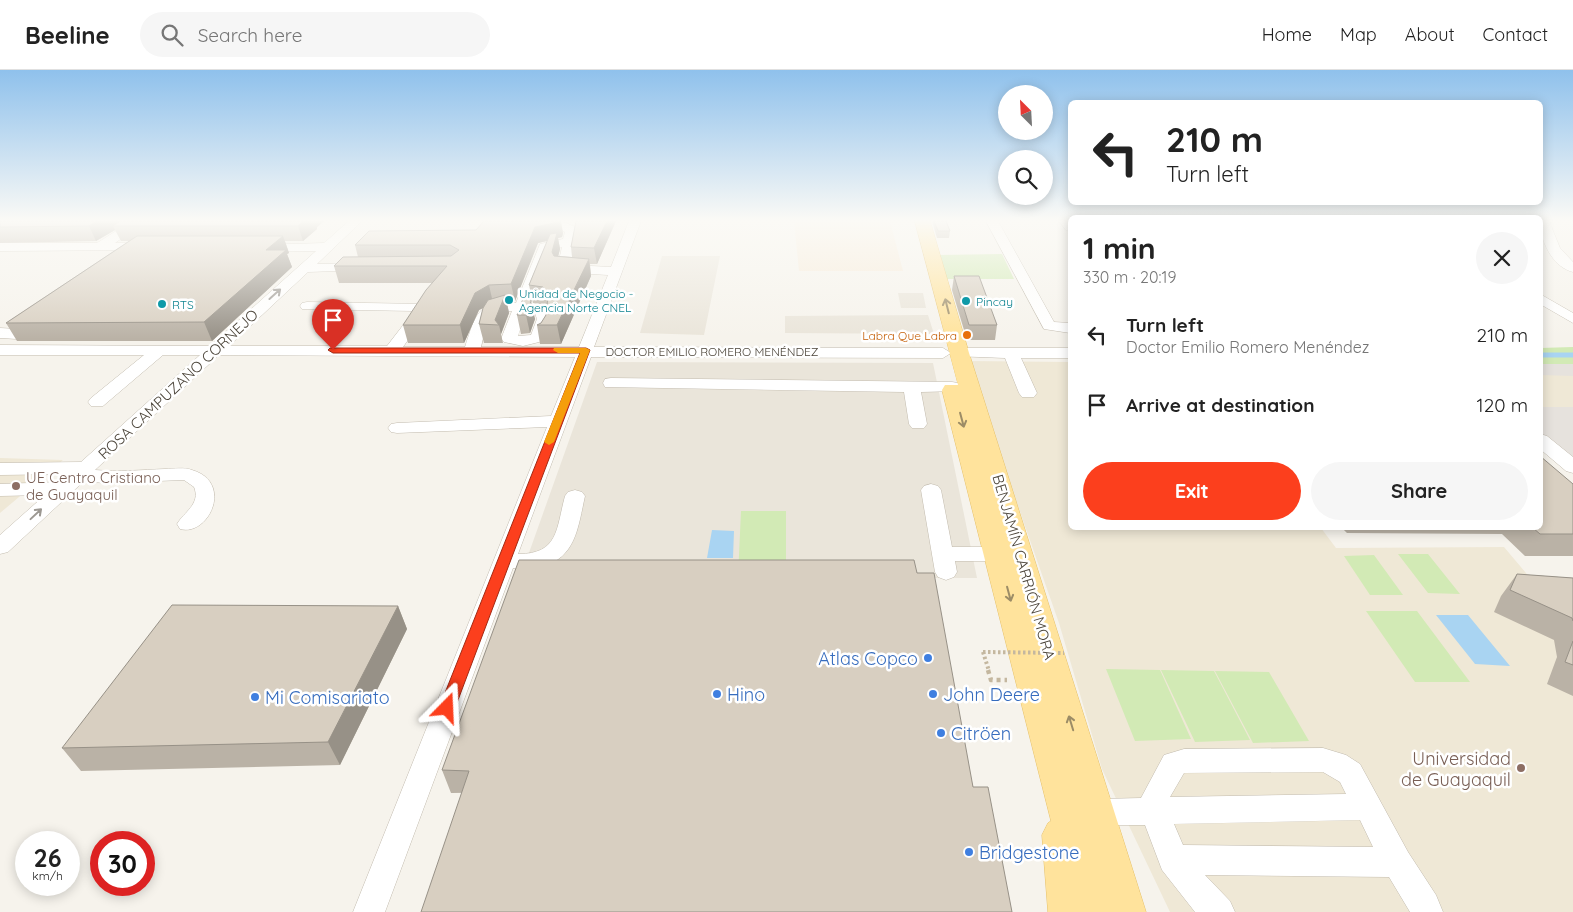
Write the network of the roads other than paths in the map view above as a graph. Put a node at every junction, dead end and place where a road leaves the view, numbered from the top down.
1 (312, 260) edge
2 (540, 260) edge
3 (565, 260) edge
4 (620, 260) edge
5 (922, 260) edge
6 (931, 260) edge
7 (1013, 260) edge
8 (1562, 260) edge
9 (376, 267) edge
10 (304, 268) junction
11 (1573, 268) edge
12 (616, 272) junction
13 (1543, 300) edge
14 (307, 306) dead end
15 (521, 308) junction
16 (1573, 319) edge
17 (1068, 328) edge
18 (0, 333) edge
19 (16, 334) edge
20 (510, 340) junction
21 (473, 345) junction
22 (0, 350) edge
23 (160, 350) junction
24 (214, 350) junction
25 (392, 350) junction
26 (586, 350) junction
27 (951, 353) junction
28 (1011, 353) junction
29 (1068, 353) edge
30 (611, 383) dead end
31 (912, 386) junction
32 (952, 387) junction
33 (1028, 393) dead end
34 (97, 402) dead end
35 (557, 421) junction
36 (918, 424) dead end
37 (397, 428) dead end
38 (1543, 443) edge
39 (1573, 468) edge
40 (0, 469) edge
41 (82, 471) junction
42 (64, 488) junction
43 (0, 490) edge
44 (931, 490) dead end
45 (575, 496) dead end
46 (187, 524) dead end
47 (0, 547) edge
48 (998, 554) junction
49 (504, 559) junction
50 (1070, 766) junction
51 (1367, 808) junction
52 (1102, 812) junction
53 (1155, 812) junction
54 (1173, 860) junction
55 (1397, 862) junction
56 (369, 912) edge
57 (1068, 912) edge
58 (1094, 912) edge
59 (1126, 912) edge
60 (1143, 912) edge
61 (1218, 912) edge
62 (1427, 912) edge

1 - 10 street, ROSA CAMPUZANO CORNEJO
2 - 15 street
3 - 12 street
4 - 12 street
5 - 27 main road, BENJAMÍN CARRIÓN MORA
27 -> 6 main road, BENJAMÍN CARRIÓN MORA
7 - 17 street
8 - 11 street
9 - 10 street
24 -> 10 street, ROSA CAMPUZANO CORNEJO
12 - 26 street
13 - 16 street
14 - 25 street
15 - 20 street
15 - 20 street
15 - 21 street
18 - 19 street
20 - 21 street
21 - 25 street, DOCTOR EMILIO ROMERO MENÉNDEZ
21 - 26 street, DOCTOR EMILIO ROMERO MENÉNDEZ
22 - 23 street, DOCTOR EMILIO ROMERO MENÉNDEZ
23 - 24 street, DOCTOR EMILIO ROMERO MENÉNDEZ
23 - 34 street
24 - 25 street, DOCTOR EMILIO ROMERO MENÉNDEZ
24 - 41 street, ROSA CAMPUZANO CORNEJO
26 - 27 street, DOCTOR EMILIO ROMERO MENÉNDEZ
26 - 35 street
27 - 28 street, DOCTOR EMILIO ROMERO MENÉNDEZ
27 - 32 main road, BENJAMÍN CARRIÓN MORA
50 -> 27 main road, BENJAMÍN CARRIÓN MORA
28 - 29 street, DOCTOR EMILIO ROMERO MENÉNDEZ
28 - 33 street
30 - 31 street
31 - 32 street
31 - 36 street
32 -> 48 main road, BENJAMÍN CARRIÓN MORA
35 - 37 street
35 - 49 street
38 - 39 street
40 - 41 street
41 - 42 street, ROSA CAMPUZANO CORNEJO
41 - 46 street
42 - 43 street
47 -> 42 street, ROSA CAMPUZANO CORNEJO
44 - 48 street
45 - 49 street
48 -> 50 main road, BENJAMÍN CARRIÓN MORA
49 - 56 street
50 - 52 main road
50 - 57 main road
50 - 58 main road, BENJAMÍN CARRIÓN MORA
50 - 59 main road, BENJAMÍN CARRIÓN MORA
51 - 53 street
51 - 53 street
51 - 55 street
52 - 53 street
52 - 60 main road
53 - 54 street
54 - 55 street
54 - 61 street
55 - 62 street

